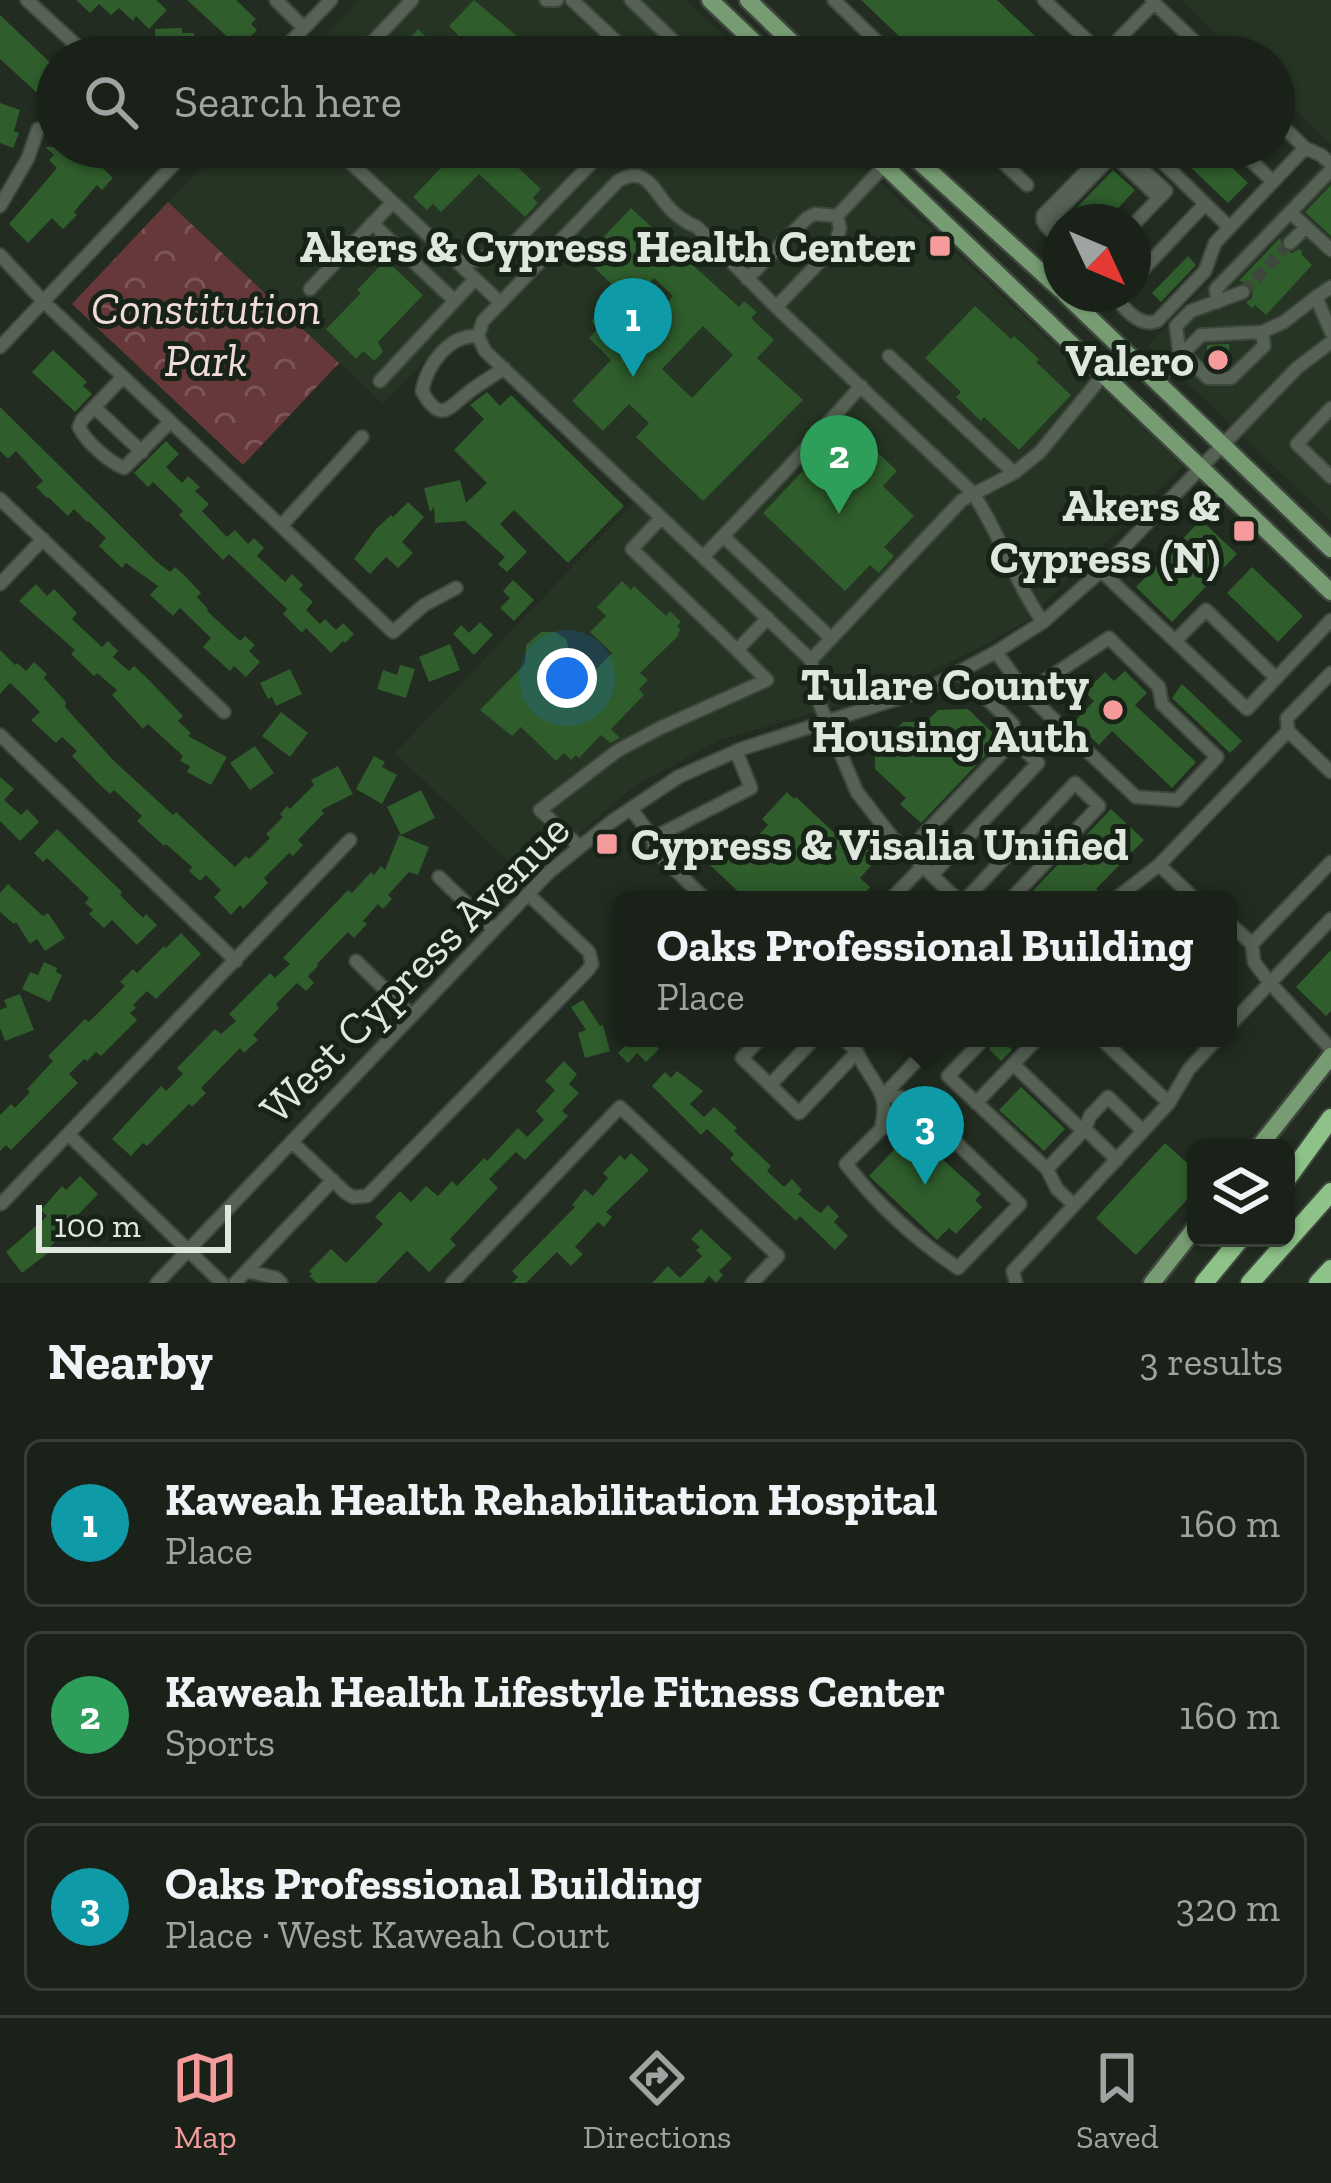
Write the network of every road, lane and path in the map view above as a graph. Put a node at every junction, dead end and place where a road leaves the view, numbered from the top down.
1 (27, 0) edge
2 (276, 0) edge
3 (331, 0) edge
4 (412, 0) edge
5 (546, 0) edge
6 (557, 0) edge
7 (572, 0) edge
8 (632, 0) edge
9 (748, 0) edge
10 (834, 0) edge
11 (1044, 0) edge
12 (1152, 2) edge
13 (717, 6) edge
14 (304, 28) junction
15 (66, 36) edge
16 (296, 36) edge
17 (378, 36) edge
18 (611, 36) edge
19 (669, 36) edge
20 (748, 36) edge
21 (765, 36) edge
22 (785, 36) edge
23 (871, 36) edge
24 (1081, 36) edge
25 (1121, 36) edge
26 (1188, 36) edge
27 (36, 135) edge
28 (1295, 138) edge
29 (1305, 148) junction
30 (1295, 159) edge
31 (1331, 167) edge
32 (170, 168) edge
33 (356, 168) edge
34 (586, 168) edge
35 (882, 168) edge
36 (886, 168) edge
37 (926, 168) edge
38 (1009, 168) edge
39 (1092, 168) edge
40 (1100, 168) edge
41 (1127, 168) edge
42 (1135, 168) edge
43 (1168, 168) edge
44 (1259, 168) edge
45 (1286, 168) edge
46 (1178, 178) junction
47 (1273, 182) junction
48 (1027, 185) dead end
49 (1162, 195) junction
50 (393, 202) junction
51 (1054, 204) edge
52 (1065, 204) edge
53 (1205, 205) junction
54 (0, 206) edge
55 (1151, 207) edge
56 (1291, 213) junction
57 (837, 216) junction
58 (372, 224) junction
59 (1229, 227) junction
60 (1306, 227) junction
61 (1290, 243) tunnel mouth
62 (1331, 250) edge
63 (0, 255) edge
64 (1151, 261) edge
65 (457, 262) junction
66 (1043, 273) edge
67 (475, 279) junction
68 (747, 279) junction
69 (1331, 287) edge
70 (310, 289) dead end
71 (1316, 297) junction
72 (454, 301) junction
73 (44, 302) junction
74 (1217, 302) junction
75 (501, 303) junction
76 (776, 307) junction
77 (1085, 312) edge
78 (1131, 312) edge
79 (1262, 332) junction
80 (1331, 332) edge
81 (478, 336) junction
82 (1331, 342) edge
83 (0, 347) edge
84 (1182, 355) junction
85 (889, 356) dead end
86 (504, 368) junction
87 (1105, 374) junction
88 (122, 377) junction
89 (380, 381) dead end
90 (1156, 381) junction
91 (861, 386) junction
92 (94, 407) junction
93 (1331, 408) edge
94 (170, 422) junction
95 (362, 437) dead end
96 (1222, 444) junction
97 (142, 452) junction
98 (1201, 466) junction
99 (1014, 473) junction
100 (1331, 477) edge
101 (974, 494) junction
102 (0, 499) edge
103 (662, 518) junction
104 (281, 526) junction
105 (723, 536) junction
106 (43, 539) junction
107 (1331, 549) edge
108 (703, 557) junction
109 (1101, 571) junction
110 (0, 584) edge
111 (456, 588) dead end
112 (1331, 592) edge
113 (768, 618) junction
114 (1331, 620) edge
115 (1043, 622) junction
116 (830, 638) junction
117 (1175, 641) junction
118 (737, 650) junction
119 (996, 652) junction
120 (811, 660) junction
121 (959, 672) junction
122 (1331, 673) edge
123 (1276, 678) junction
124 (1026, 693) junction
125 (224, 712) dead end
126 (827, 723) junction
127 (1288, 730) junction
128 (0, 735) edge
129 (1014, 740) junction
130 (736, 752) junction
131 (1331, 772) edge
132 (631, 809) junction
133 (653, 838) junction
134 (350, 840) dead end
135 (580, 847) junction
136 (908, 852) junction
137 (1331, 862) edge
138 (1159, 866) junction
139 (927, 870) junction
140 (439, 877) dead end
141 (697, 891) edge
142 (901, 891) edge
143 (951, 891) edge
144 (970, 891) edge
145 (1019, 891) edge
146 (1126, 891) edge
147 (1186, 891) edge
148 (529, 893) junction
149 (1331, 919) edge
150 (494, 930) junction
151 (1237, 930) edge
152 (1252, 944) junction
153 (236, 961) junction
154 (356, 961) dead end
155 (1270, 983) junction
156 (412, 1016) junction
157 (1237, 1018) edge
158 (752, 1047) edge
159 (806, 1047) edge
160 (852, 1047) edge
161 (929, 1047) edge
162 (976, 1047) edge
163 (1029, 1047) edge
164 (1110, 1047) edge
165 (1210, 1047) edge
166 (857, 1052) junction
167 (1331, 1052) edge
168 (1013, 1064) junction
169 (770, 1085) junction
170 (884, 1095) junction
171 (976, 1103) junction
172 (1169, 1103) junction
173 (1331, 1118) edge
174 (1084, 1130) junction
175 (1143, 1131) junction
176 (69, 1135) junction
177 (1265, 1139) edge
178 (292, 1142) junction
179 (1117, 1160) junction
180 (1295, 1168) edge
181 (1047, 1169) junction
182 (333, 1180) junction
183 (1331, 1192) edge
184 (1, 1204) edge
185 (1075, 1205) junction
186 (1187, 1238) edge
187 (1234, 1247) edge
188 (189, 1250) junction
189 (1331, 1269) edge
190 (249, 1277) edge
191 (157, 1283) edge
192 (222, 1283) edge
193 (235, 1283) edge
194 (281, 1283) edge
195 (452, 1283) edge
196 (752, 1283) edge
197 (1016, 1283) edge
198 (1152, 1283) edge
199 (1204, 1283) edge
200 (1250, 1283) edge
201 (1318, 1283) edge

1 - 15 street
2 - 14 street
3 - 14 street
4 - 17 street
5 - 6 street
7 - 18 street
8 - 19 street
9 - 22 main road
10 - 23 street
11 - 24 street
12 - 25 street
12 - 26 street
13 - 20 main road
13 - 21 main road
14 - 16 street
27 - 54 street
28 - 29 street
29 - 30 street
29 - 31 street
31 - 56 street
32 - 73 street
33 - 50 street
34 - 65 street
35 - 57 street
36 - 87 main road
37 - 66 main road
38 - 48 street
39 - 51 street
40 - 52 street
41 - 49 street
42 - 49 street
43 - 46 street
44 - 47 street
45 - 47 street
46 - 49 street
46 - 53 street
47 - 59 street
49 - 55 street
50 - 58 street
50 - 65 street
53 - 59 street
53 - 64 street
56 - 60 street
56 - 74 street
57 - 68 street
57 - 76 street
58 - 70 street
58 - 72 street
59 - 78 street
60 - 61 street
60 - 62 street
63 - 73 street
65 - 67 street
67 - 72 street
67 - 75 street
68 - 75 street
68 - 76 street
69 - 71 street
71 - 79 street
71 - 80 street
72 - 89 street
73 - 83 street
73 - 88 street
74 - 84 street
74 - 84 street
75 - 81 street
76 - 91 street
77 - 90 main road
79 - 84 street
79 - 84 street
81 - 86 street
81 - 86 street
82 - 96 street, West Cypress Avenue
84 - 90 street
85 - 99 street
86 - 103 street
87 - 98 main road
87 - 99 street
88 - 92 street
88 - 94 street
90 - 96 main road
91 - 101 street
91 - 105 street
92 - 97 street
92 - 97 street
93 - 100 street
94 - 97 street
94 - 104 street
95 - 104 street
96 - 98 street, West Cypress Avenue
96 - 107 main road
98 - 109 street, West Cypress Avenue
98 - 112 main road
99 - 101 street
101 - 115 street
101 - 116 street
102 - 106 street
103 - 108 street
103 - 118 street
104 - 111 street
105 - 108 street
105 - 116 street
106 - 110 street
106 - 125 street
108 - 113 street
109 - 115 street, West Cypress Avenue
109 - 117 street
113 - 118 street
113 - 120 street
114 - 123 street
115 - 119 street, West Cypress Avenue
116 - 120 street
117 - 123 street
117 - 123 street
118 - 135 street
119 - 121 street, West Cypress Avenue
119 - 124 street
120 - 126 street
121 - 126 street, West Cypress Avenue
121 - 129 street
122 - 127 street
124 - 124 street
126 - 130 street, West Cypress Avenue
126 - 136 street
127 - 131 street
127 - 138 street
128 - 153 street
129 - 136 street
129 - 139 street
130 - 132 street, West Cypress Avenue
130 - 133 street
132 - 133 street
132 - 135 street, West Cypress Avenue
133 - 141 street
134 - 153 street
135 - 148 street, West Cypress Avenue
136 - 139 street
137 - 152 street
138 - 146 street
138 - 147 street
139 - 142 street
139 - 143 street
140 - 150 street
144 - 145 street
148 - 150 street, West Cypress Avenue
148 - 182 street
149 - 155 street
150 - 156 street, West Cypress Avenue
151 - 152 street
152 - 155 street
153 - 176 street
154 - 156 street
155 - 157 street
155 - 167 street
156 - 178 street, West Cypress Avenue
158 - 169 street
159 - 169 street
160 - 166 street
161 - 170 street
162 - 171 street
163 - 168 street
164 - 172 street
165 - 172 street
166 - 169 street
166 - 170 street
167 - 177 main road
168 - 171 street
168 - 174 street
170 - 170 street
171 - 181 street
172 - 175 street
173 - 180 highway
174 - 175 street
174 - 179 street
174 - 181 street
175 - 179 street
176 - 184 street
176 - 188 street
178 - 182 street
178 - 188 street, West Cypress Avenue
179 - 185 street
181 - 185 street
182 - 190 street
183 - 200 highway
185 - 197 street
186 - 198 main road
187 - 199 highway
188 - 191 street, West Cypress Avenue
188 - 192 street
189 - 201 highway
190 - 193 street
190 - 194 street
195 - 196 street

